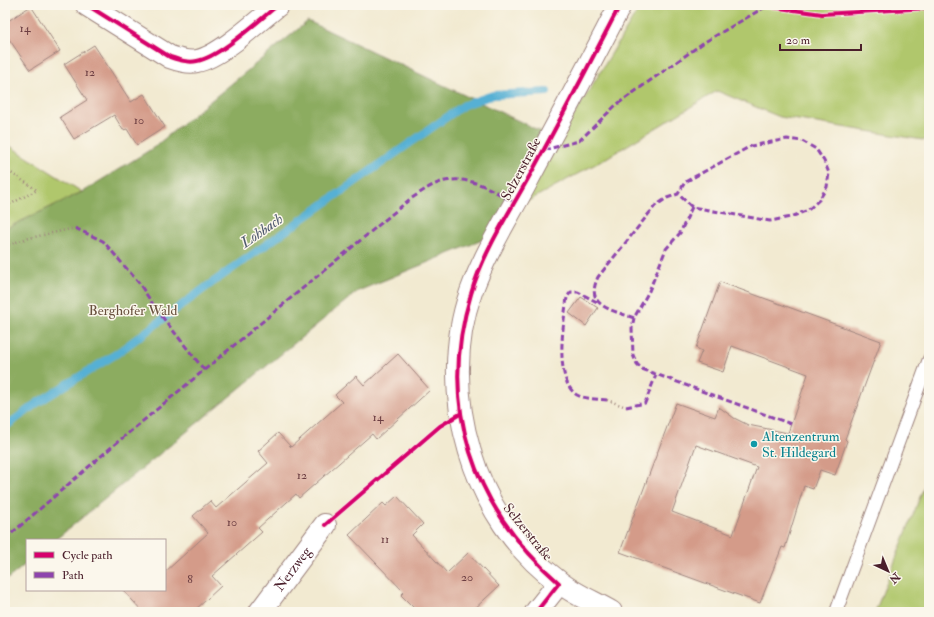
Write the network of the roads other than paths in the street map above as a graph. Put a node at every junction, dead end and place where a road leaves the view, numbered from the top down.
1 (87, 5) edge
2 (278, 5) edge
3 (620, 5) edge
4 (929, 359) edge
5 (325, 525) dead end
6 (559, 583) junction
7 (260, 612) edge
8 (536, 612) edge
9 (611, 612) edge
10 (836, 612) edge

1 - 2 street
3 - 6 street, Selzerstraße
4 - 10 lane
5 - 7 street, Nerzweg
6 - 8 street
6 - 9 street, Selzerstraße

